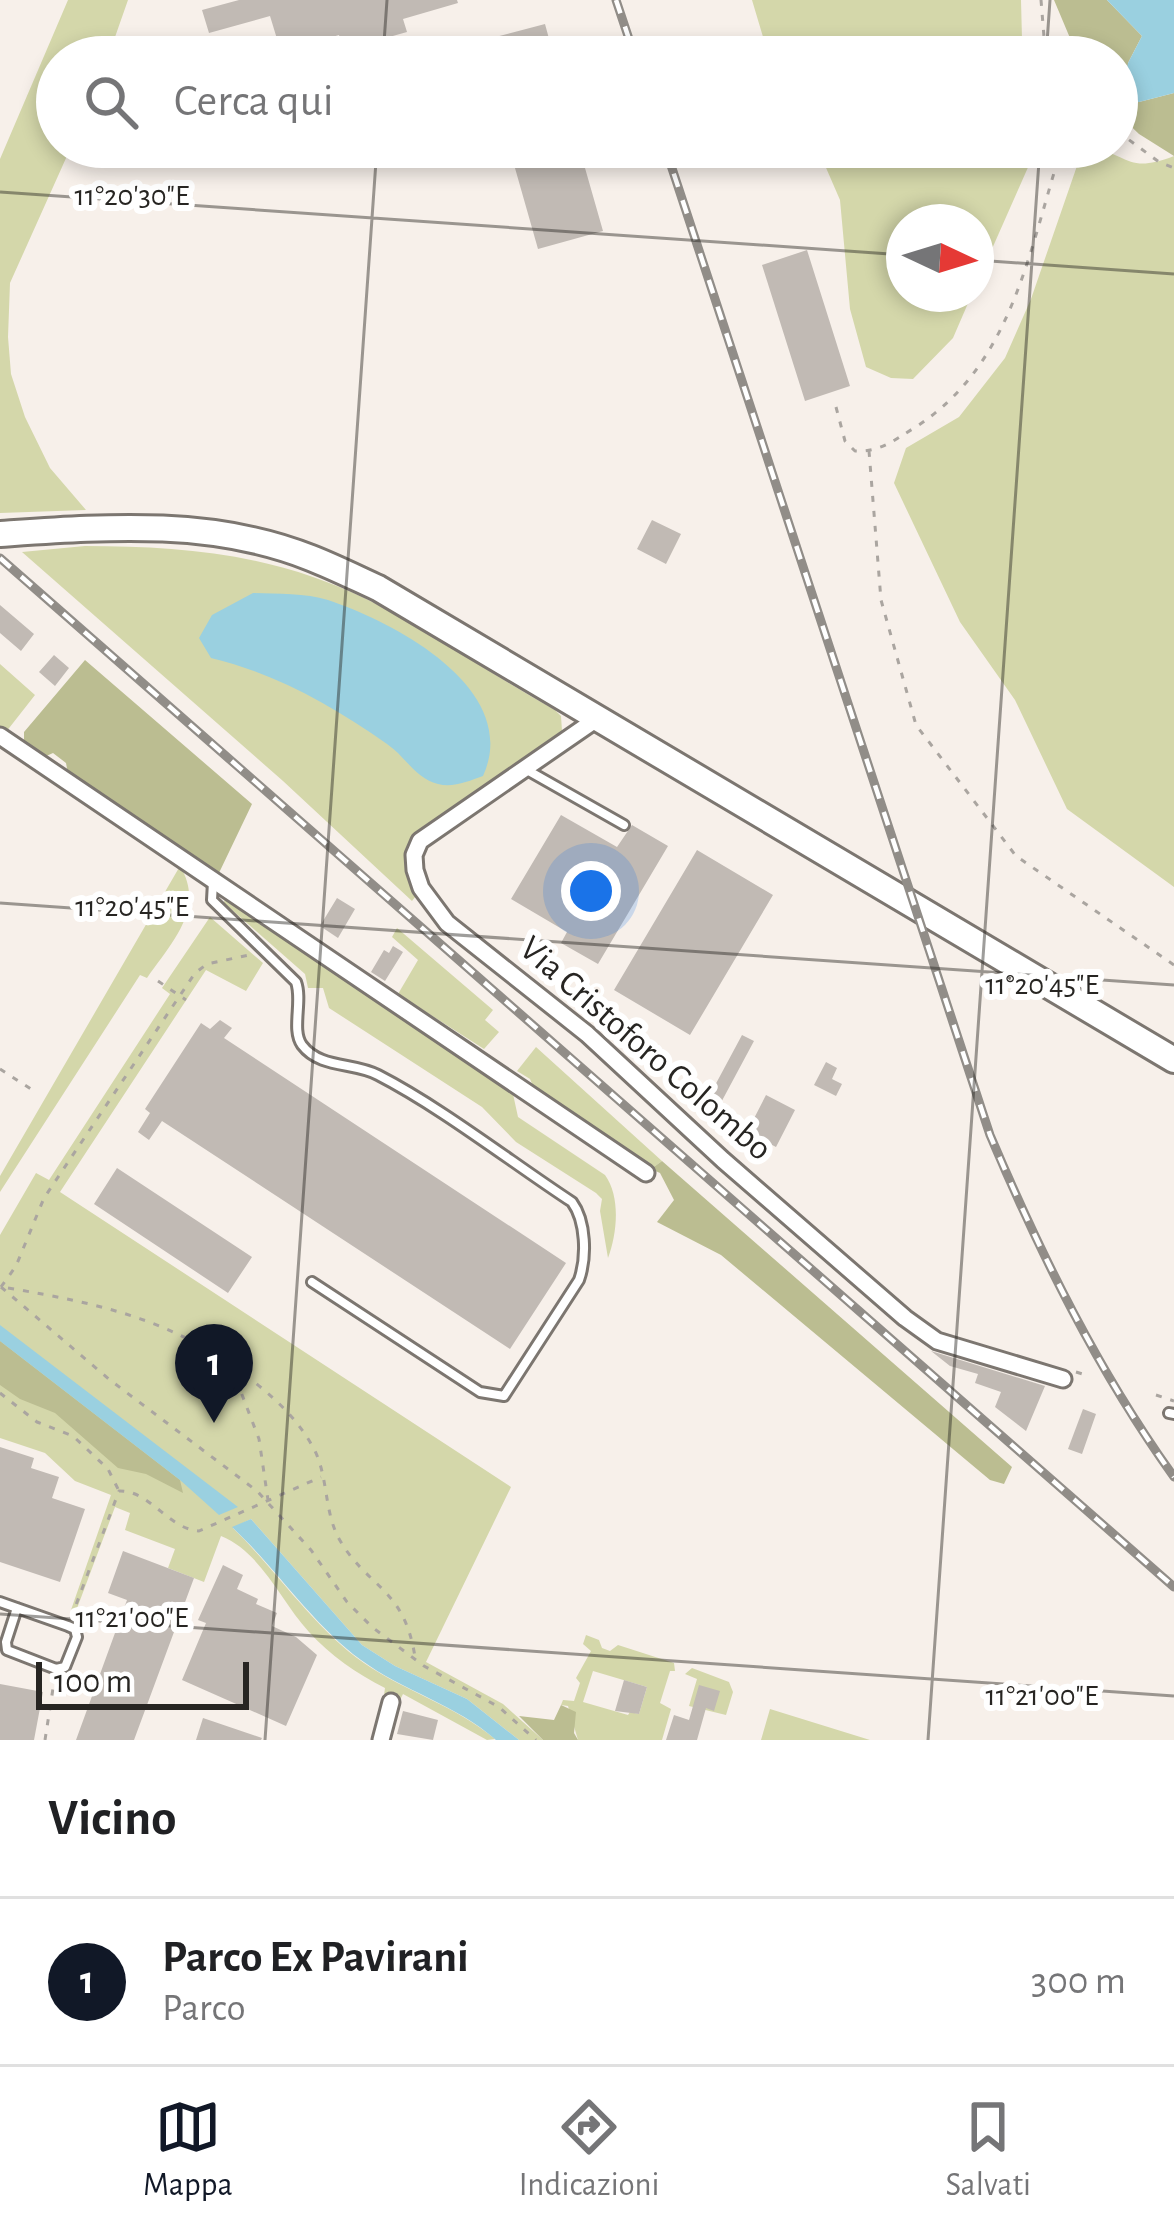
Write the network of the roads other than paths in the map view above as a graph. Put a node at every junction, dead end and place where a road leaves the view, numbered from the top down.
1 (0, 534) edge
2 (598, 718) junction
3 (0, 736) edge
4 (526, 770) junction
5 (624, 825) dead end
6 (214, 880) junction
7 (1174, 1060) edge
8 (646, 1173) dead end
9 (312, 1282) dead end
10 (1063, 1379) dead end
11 (0, 1602) edge
12 (17, 1608) junction
13 (392, 1702) dead end
14 (381, 1740) edge

1 - 2 main road
2 - 4 street, Via Cristoforo Colombo
2 - 7 main road
3 - 6 street
4 - 5 lane
4 - 10 street, Via Cristoforo Colombo
6 - 8 street
6 - 9 lane
11 - 12 lane
12 - 12 lane
13 - 14 street

